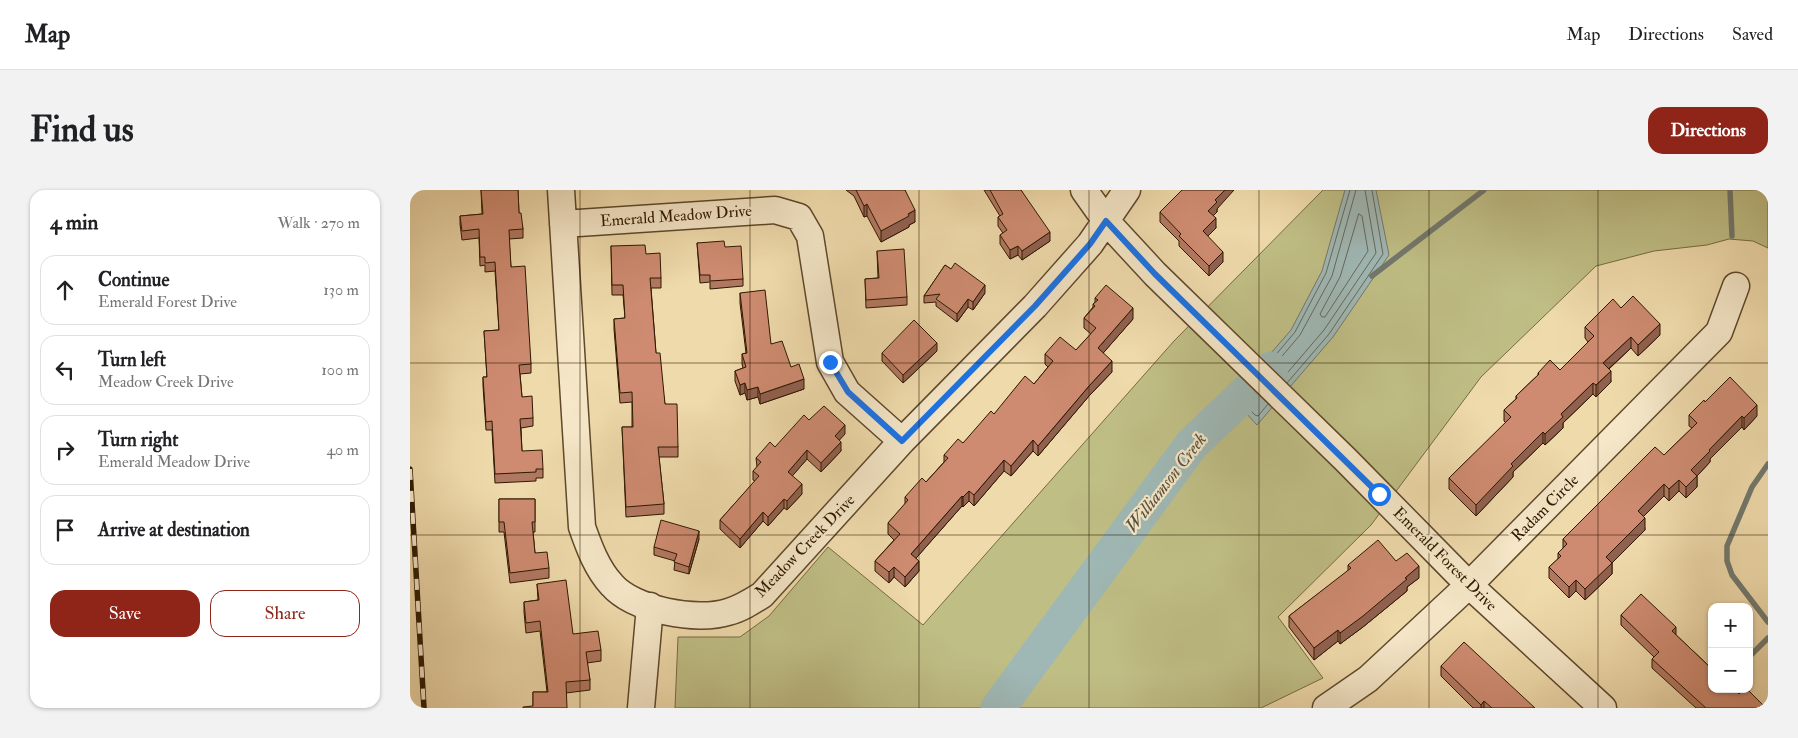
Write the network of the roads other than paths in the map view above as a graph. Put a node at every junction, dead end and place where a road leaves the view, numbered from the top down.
1 (561, 190) edge
2 (1084, 190) edge
3 (1127, 190) edge
4 (1106, 221) junction
5 (563, 224) junction
6 (1736, 286) dead end
7 (902, 441) junction
8 (1469, 585) junction
9 (650, 606) junction
10 (641, 708) edge
11 (1326, 708) edge
12 (1603, 708) edge

1 - 5 street, Meadow Creek Drive
2 - 4 street, Emerald Forest Drive
3 - 4 street, Meadow Creek Drive
4 - 7 street, Meadow Creek Drive
4 - 8 street, Emerald Forest Drive
5 - 7 street, Emerald Meadow Drive
5 - 9 street, Meadow Creek Drive
6 - 8 street, Radam Circle
7 - 9 street, Meadow Creek Drive
8 - 11 street, Radam Circle
8 - 12 street, Emerald Forest Drive
9 - 10 street

